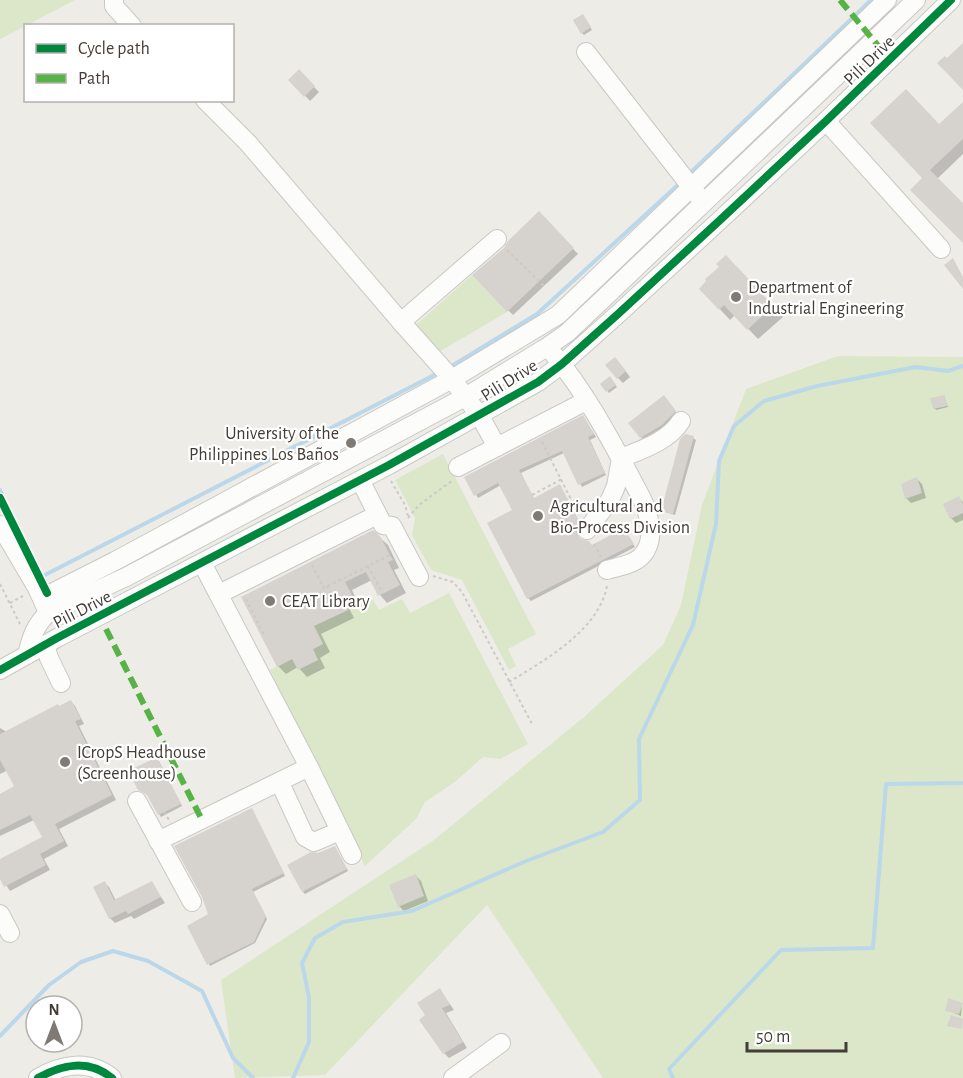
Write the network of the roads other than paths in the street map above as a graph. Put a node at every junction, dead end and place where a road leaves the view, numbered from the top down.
1 (114, 0) edge
2 (887, 0) edge
3 (916, 0) edge
4 (951, 0) edge
5 (130, 24) edge
6 (586, 52) dead end
7 (207, 102) edge
8 (826, 122) junction
9 (686, 181) junction
10 (705, 204) junction
11 (719, 221) junction
12 (497, 239) road end
13 (941, 249) dead end
14 (621, 255) junction
15 (633, 271) junction
16 (401, 322) junction
17 (534, 331) junction
18 (548, 347) junction
19 (562, 364) junction
20 (452, 379) junction
21 (467, 396) junction
22 (586, 400) junction
23 (480, 416) junction
24 (681, 421) dead end
25 (497, 447) junction
26 (621, 458) junction
27 (462, 465) road end
28 (360, 480) junction
29 (377, 515) junction
30 (0, 525) edge
31 (587, 530) road end
32 (202, 563) junction
33 (607, 570) road end
34 (419, 577) road end
35 (219, 594) junction
36 (45, 606) junction
37 (51, 641) junction
38 (27, 655) junction
39 (0, 670) edge
40 (61, 682) dead end
41 (309, 767) junction
42 (280, 783) junction
43 (137, 801) dead end
44 (340, 831) junction
45 (158, 841) junction
46 (352, 855) dead end
47 (192, 902) dead end
48 (0, 914) edge
49 (10, 933) dead end
50 (501, 1043) dead end
51 (38, 1078) edge
52 (112, 1078) edge
53 (453, 1078) edge

1 - 5 street
2 - 9 street
3 - 10 street
4 - 8 street, Pili Drive
6 - 9 street
7 - 16 street
8 - 11 street, Pili Drive
8 - 13 street
9 - 10 street
9 - 14 street
10 - 11 street
10 - 15 street
11 - 19 street, Pili Drive
12 - 16 street
14 - 15 street
14 - 17 street
15 - 18 street
16 - 20 street
17 - 18 street
17 - 20 street
18 - 19 street
18 - 21 street
19 - 22 street
19 - 23 street, Pili Drive
20 - 21 street
20 - 36 street
21 - 23 street
21 - 36 street
22 - 25 street
22 - 26 street
23 - 25 street
23 - 28 street, Pili Drive
24 - 26 street
25 - 27 street
26 - 31 street
26 - 33 street
28 - 29 street
28 - 32 street, Pili Drive
29 - 34 street
29 - 35 street
30 - 36 street
32 - 35 street
32 - 37 street, Pili Drive
35 - 41 street
36 - 37 street
36 - 38 street
37 - 38 street, Pili Drive
37 - 40 street
38 - 39 street, Pili Drive
41 - 42 street
41 - 44 street
42 - 44 street
42 - 45 street
43 - 45 street
44 - 46 street
45 - 47 street
48 - 49 street
50 - 53 street
51 - 52 street

